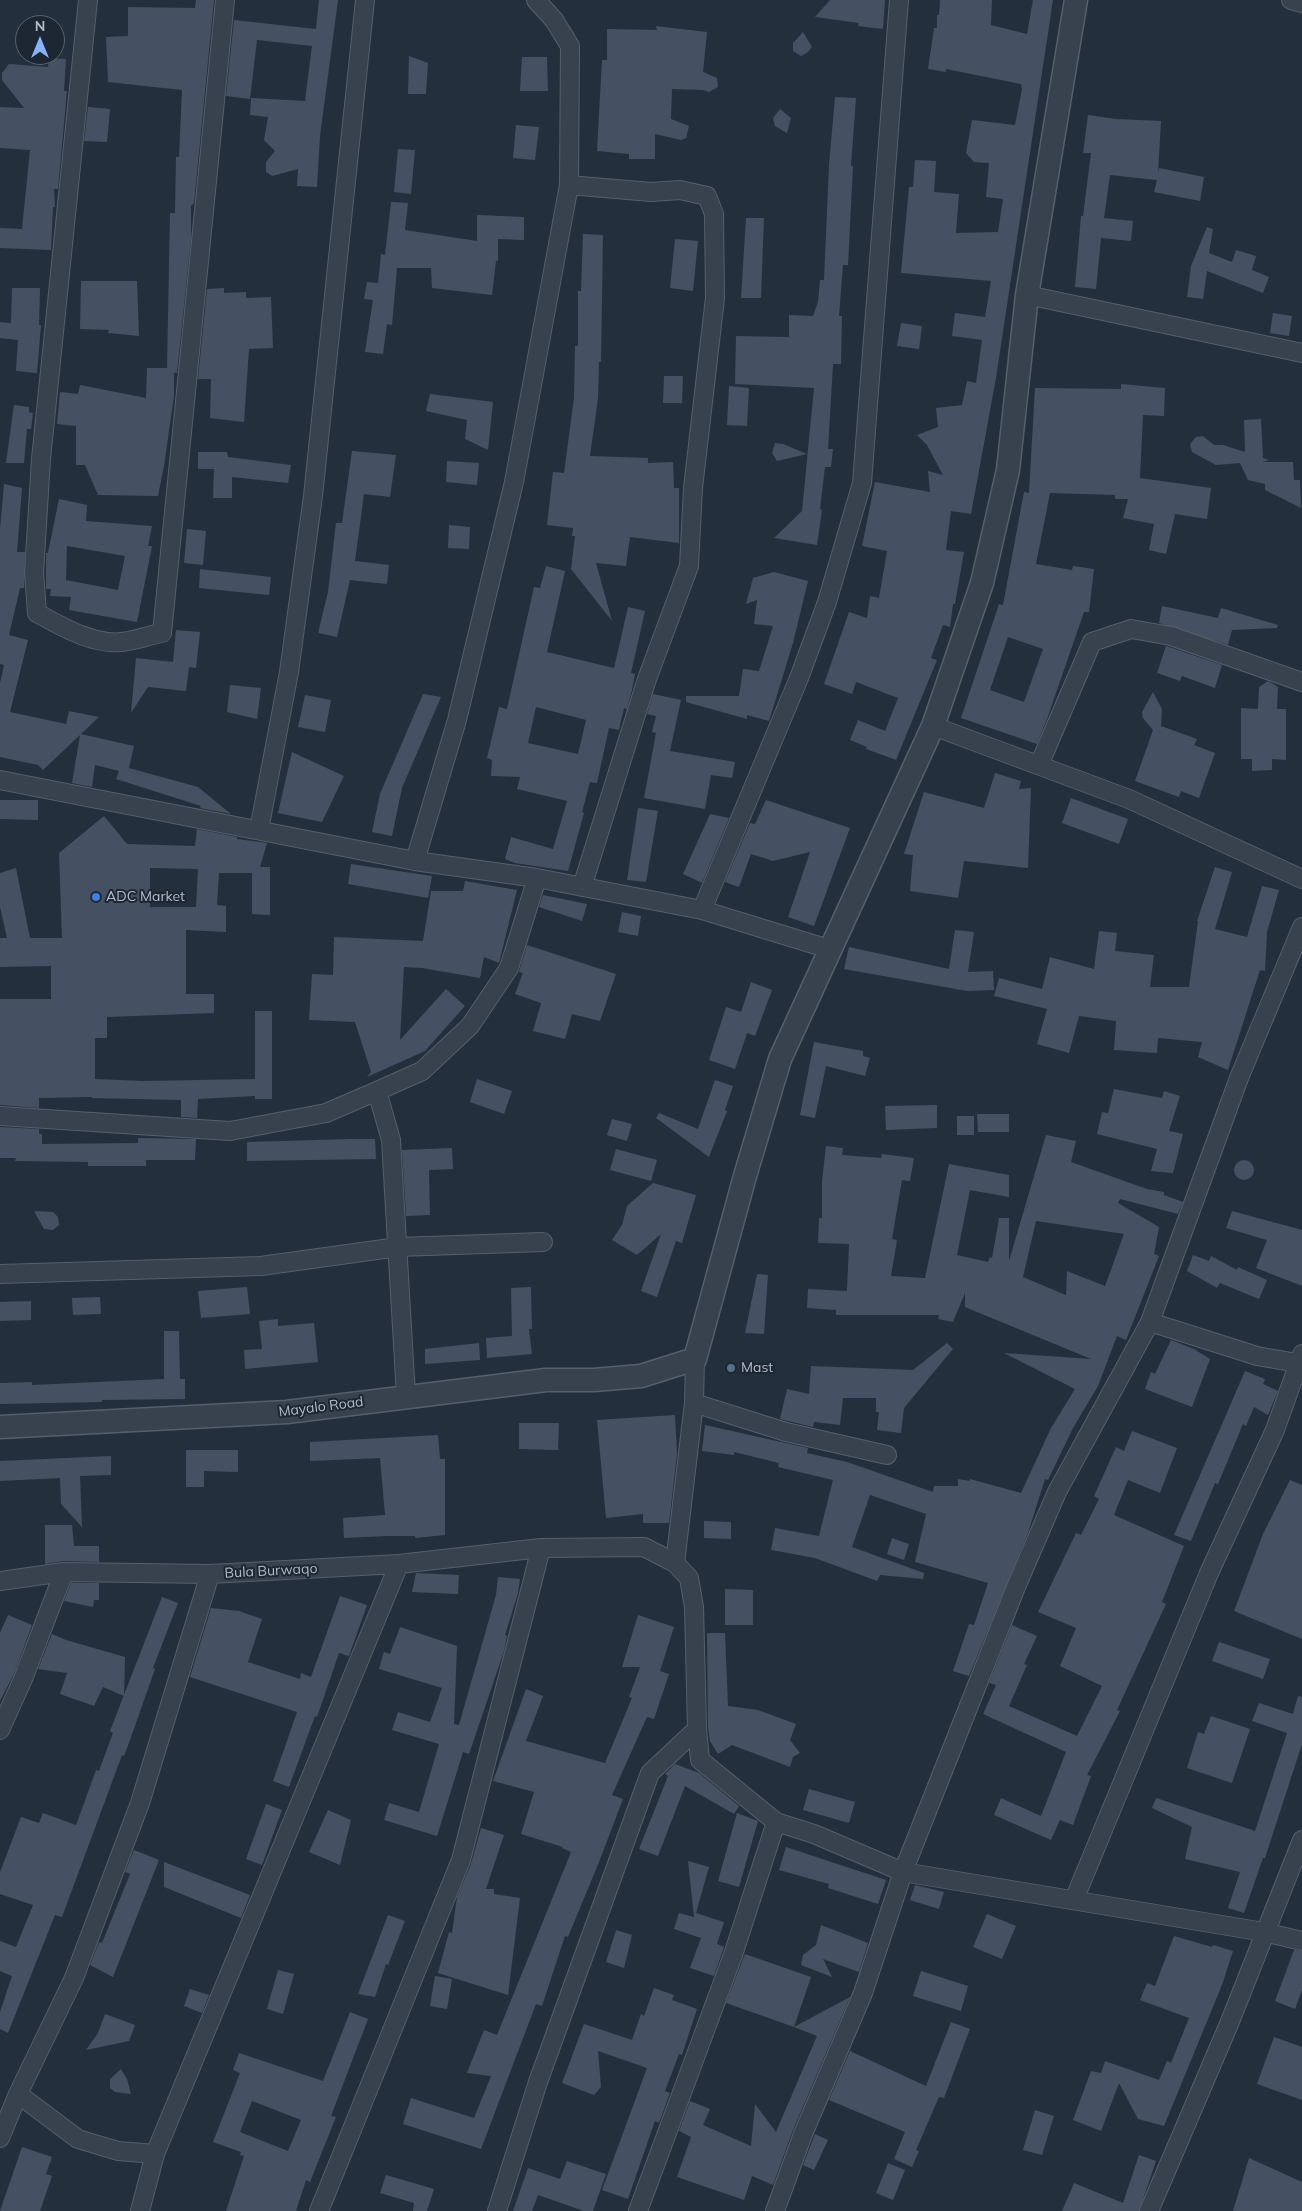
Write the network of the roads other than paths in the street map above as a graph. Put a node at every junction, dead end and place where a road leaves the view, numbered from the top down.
1 (88, 0) edge
2 (225, 0) edge
3 (365, 0) edge
4 (536, 0) edge
5 (899, 0) edge
6 (1076, 0) edge
7 (1291, 0) edge
8 (1302, 3) edge
9 (569, 185) junction
10 (1027, 295) junction
11 (1302, 353) edge
12 (1302, 682) edge
13 (933, 726) junction
14 (1039, 765) junction
15 (0, 780) edge
16 (259, 830) junction
17 (415, 861) junction
18 (537, 878) junction
19 (1302, 879) edge
20 (582, 887) junction
21 (702, 910) junction
22 (1302, 927) edge
23 (829, 949) junction
24 (377, 1091) junction
25 (0, 1116) edge
26 (544, 1242) dead end
27 (398, 1247) junction
28 (0, 1274) edge
29 (1150, 1322) junction
30 (695, 1358) junction
31 (1300, 1359) edge
32 (406, 1396) junction
33 (694, 1403) junction
34 (0, 1427) edge
35 (887, 1455) dead end
36 (541, 1548) junction
37 (675, 1563) junction
38 (399, 1564) junction
39 (64, 1572) junction
40 (210, 1574) junction
41 (0, 1581) edge
42 (697, 1728) junction
43 (0, 1730) edge
44 (776, 1822) junction
45 (1302, 1840) edge
46 (903, 1872) junction
47 (1074, 1900) junction
48 (1264, 1932) junction
49 (1302, 1941) edge
50 (18, 2094) junction
51 (0, 2138) edge
52 (156, 2154) junction
53 (140, 2211) edge
54 (319, 2211) edge
55 (497, 2211) edge
56 (638, 2211) edge
57 (775, 2211) edge
58 (1149, 2211) edge

1 - 2 street
3 - 16 street
4 - 9 street
5 - 21 street
6 - 10 street
7 - 8 street
9 - 17 street
9 - 20 street
10 - 11 street
10 - 13 street
12 - 14 street
13 - 14 street
13 - 23 street
14 - 19 street
15 - 16 street
16 - 17 street
17 - 18 street
18 - 20 street
18 - 24 street
20 - 21 street
21 - 23 street
22 - 29 street
23 - 30 street
24 - 25 street
24 - 27 street
26 - 27 street
27 - 28 street
27 - 32 street
29 - 31 street
29 - 46 street
30 - 32 street, Mayalo Road
30 - 33 street
31 - 47 street
32 - 34 street, Mayalo Road
33 - 35 street
33 - 37 street
36 - 37 street, Bula Burwaqo
36 - 38 street, Bula Burwaqo
36 - 54 street
37 - 42 street
38 - 40 street, Bula Burwaqo
38 - 52 street
39 - 40 street, Bula Burwaqo
39 - 41 street, Bula Burwaqo
39 - 43 street
40 - 50 street
42 - 44 street
42 - 55 street
44 - 46 street
44 - 56 street
45 - 48 street
46 - 47 street
46 - 57 street
47 - 48 street
48 - 49 street
48 - 58 street
50 - 51 street
50 - 52 street
52 - 53 street

